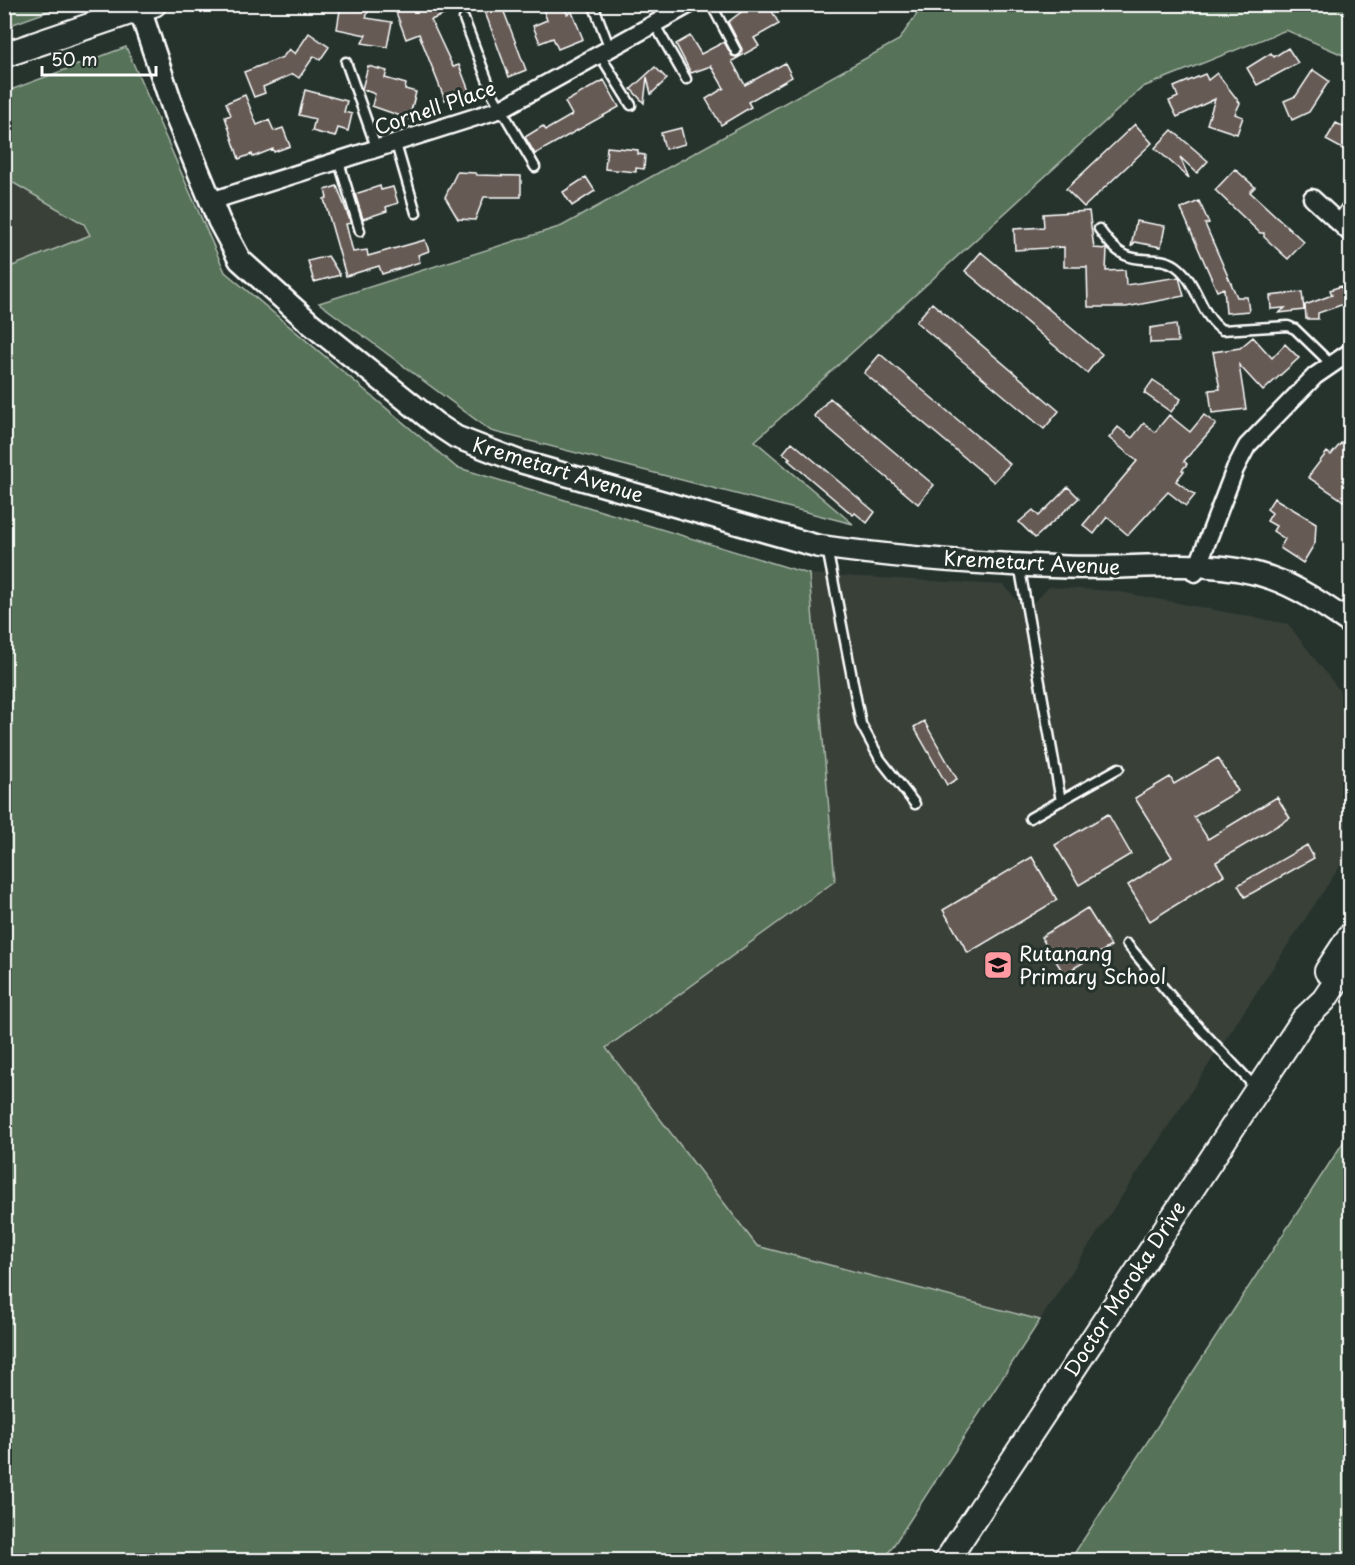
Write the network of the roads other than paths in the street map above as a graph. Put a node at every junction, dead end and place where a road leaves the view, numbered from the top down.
1 (593, 4) edge
2 (690, 4) edge
3 (711, 4) edge
4 (144, 6) edge
5 (668, 10) edge
6 (464, 19) dead end
7 (655, 25) junction
8 (736, 51) dead end
9 (605, 52) junction
10 (4, 55) edge
11 (346, 62) dead end
12 (686, 79) dead end
13 (631, 105) dead end
14 (501, 110) junction
15 (396, 144) junction
16 (377, 150) junction
17 (339, 162) junction
18 (534, 167) dead end
19 (1312, 198) dead end
20 (211, 201) junction
21 (1350, 209) edge
22 (416, 213) dead end
23 (1099, 229) dead end
24 (1345, 229) edge
25 (360, 231) dead end
26 (1350, 352) edge
27 (1331, 364) junction
28 (827, 548) junction
29 (1019, 564) junction
30 (1196, 569) junction
31 (1350, 622) edge
32 (1350, 638) edge
33 (1119, 768) dead end
34 (1061, 801) junction
35 (915, 804) dead end
36 (1030, 818) dead end
37 (1350, 936) edge
38 (1127, 944) dead end
39 (1350, 961) edge
40 (1305, 1019) junction
41 (1258, 1089) junction
42 (947, 1560) edge

1 - 9 lane
2 - 5 street, Cornell Place
3 - 8 lane
4 - 10 main road
4 - 20 street, Kremetart Avenue
5 - 7 street, Cornell Place
6 - 14 lane
7 - 9 street, Cornell Place
7 - 12 lane
9 - 13 lane
9 - 14 street, Cornell Place
11 - 16 lane
14 - 15 street, Cornell Place
14 - 18 lane
15 - 16 street, Cornell Place
15 - 22 lane
16 - 17 street, Cornell Place
17 - 20 street, Cornell Place
17 - 25 lane
19 - 24 street
20 - 28 street, Kremetart Avenue
21 - 24 street
23 - 27 lane
26 - 27 street
27 - 30 street
28 - 29 street, Kremetart Avenue
28 - 35 lane
29 - 30 street, Kremetart Avenue
29 - 34 lane
30 - 31 street, Kremetart Avenue
30 - 32 street, Kremetart Avenue
33 - 34 lane
34 - 36 lane
37 - 40 main road, Doctor Moroka Drive
38 - 41 lane
39 - 40 main road, Doctor Moroka Drive
40 - 41 main road, Doctor Moroka Drive
41 - 42 main road, Doctor Moroka Drive

